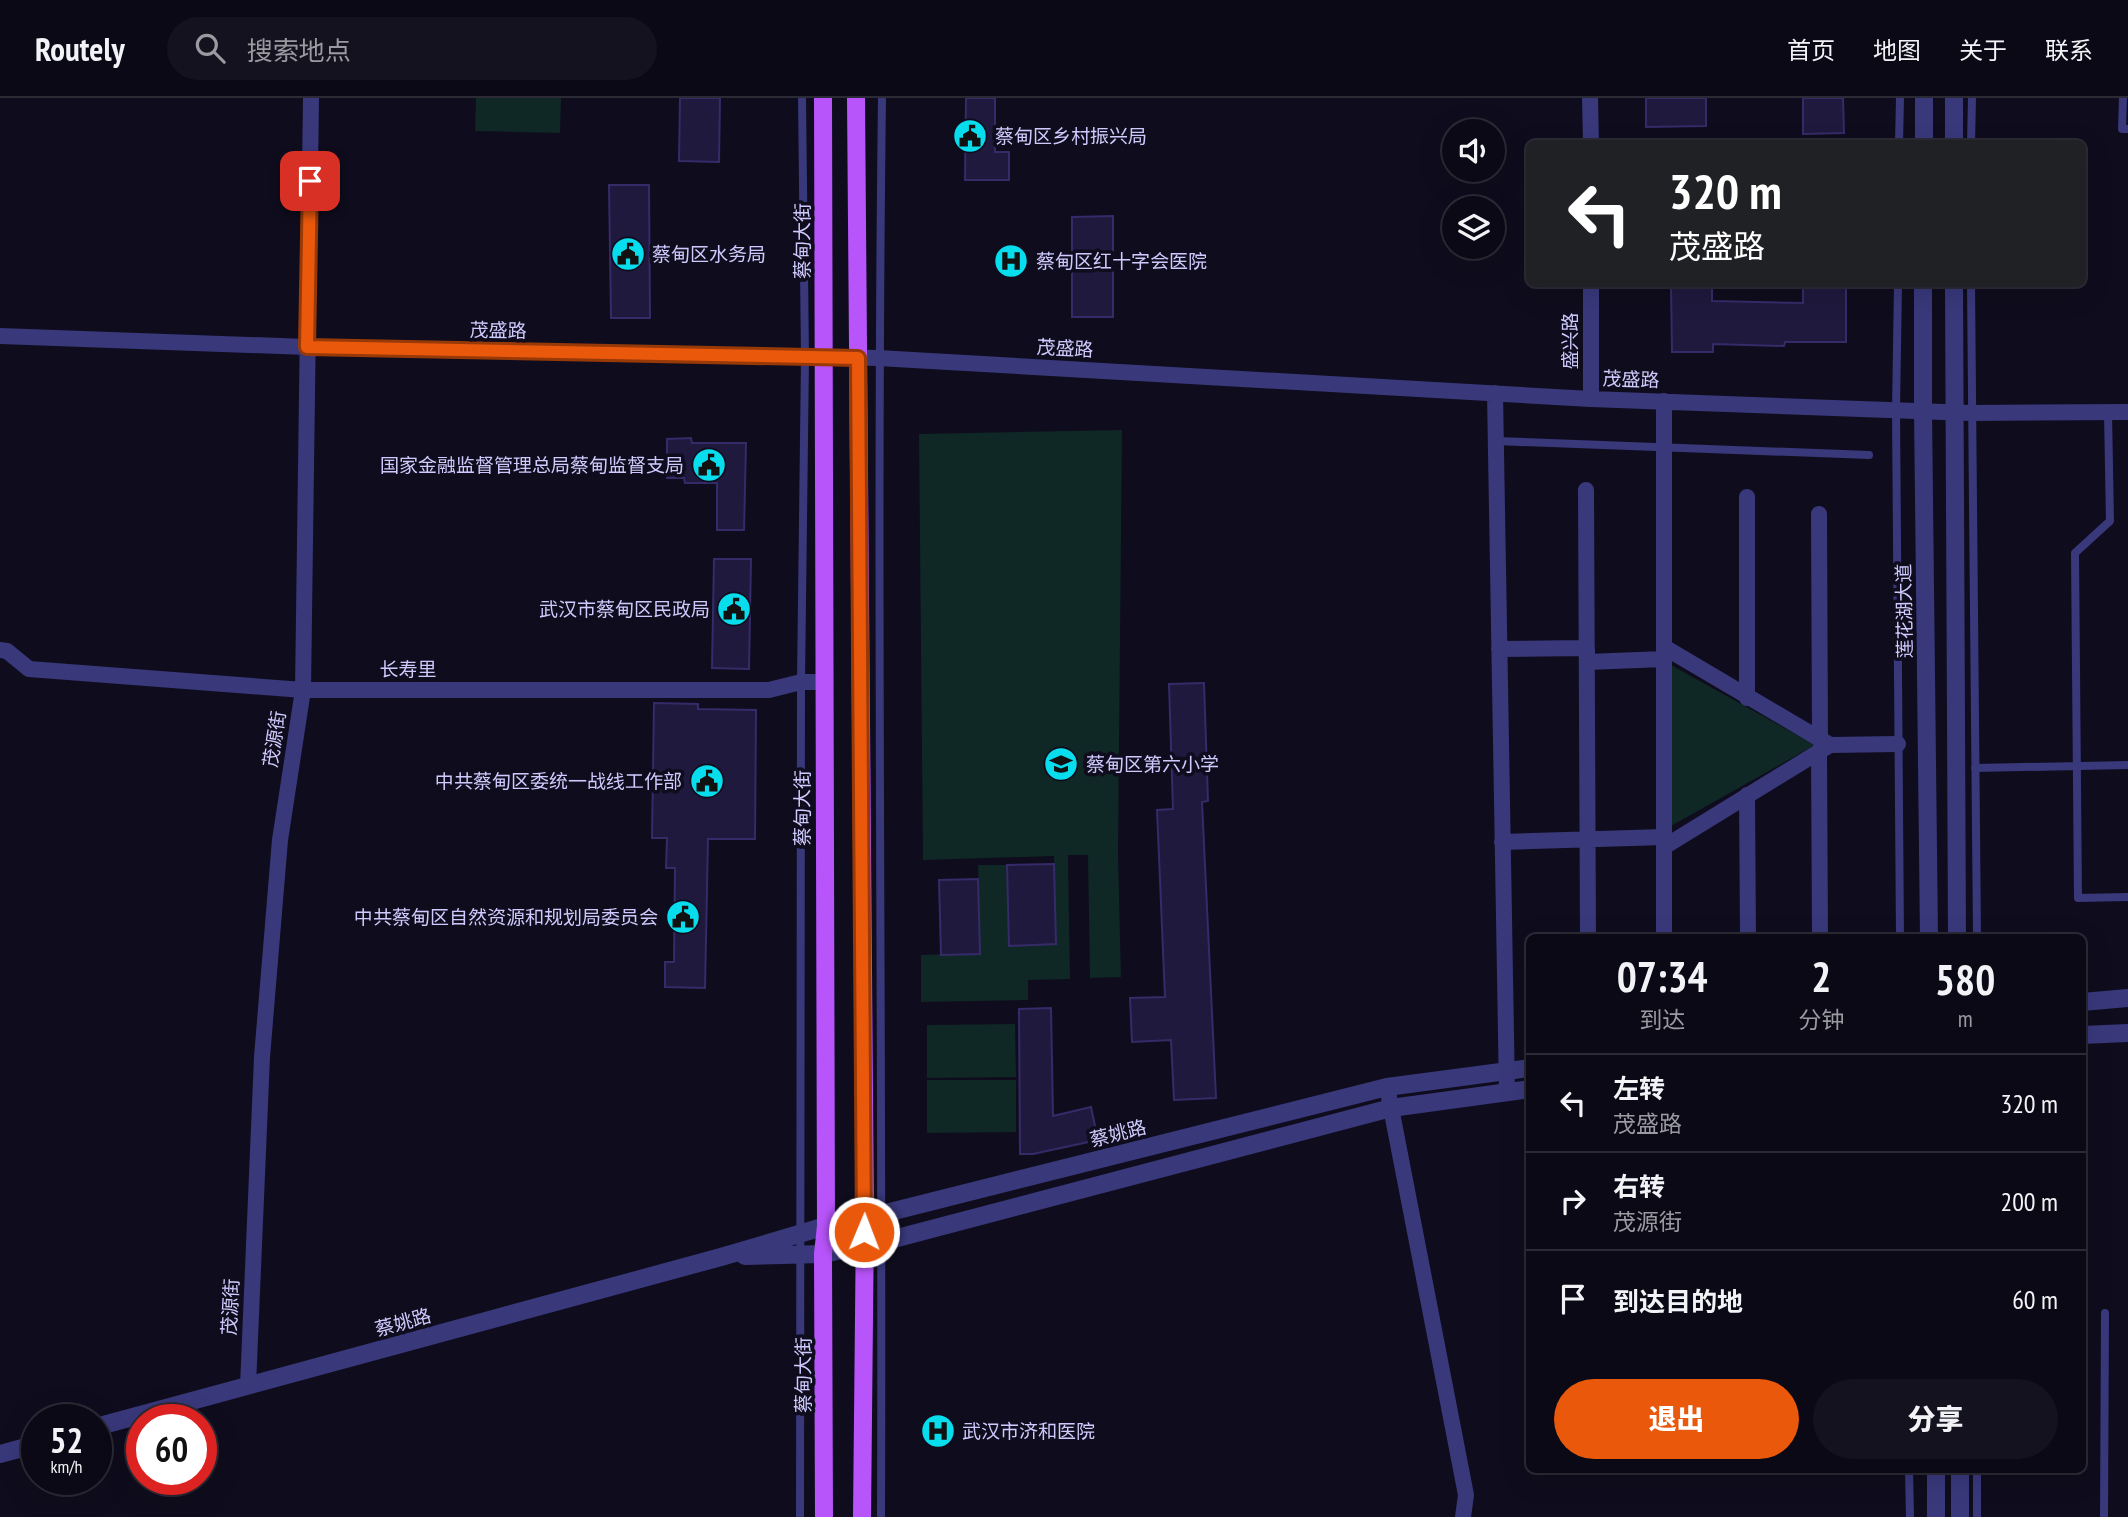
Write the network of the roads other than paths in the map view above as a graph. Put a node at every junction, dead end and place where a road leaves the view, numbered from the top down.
1 (311, 98) edge
2 (802, 98) edge
3 (823, 98) edge
4 (856, 98) edge
5 (881, 98) edge
6 (1590, 98) edge
7 (1900, 98) edge
8 (1924, 98) edge
9 (1954, 98) edge
10 (1972, 98) edge
11 (2123, 98) edge
12 (2128, 129) edge
13 (1591, 140) edge
14 (1899, 140) edge
15 (1924, 140) edge
16 (1954, 140) edge
17 (1972, 140) edge
18 (1591, 287) edge
19 (1898, 287) edge
20 (1923, 287) edge
21 (1954, 287) edge
22 (1971, 287) edge
23 (0, 336) edge
24 (307, 347) junction
25 (814, 358) junction
26 (858, 358) junction
27 (878, 358) junction
28 (1495, 393) junction
29 (1591, 399) junction
30 (1664, 401) junction
31 (1896, 410) junction
32 (1923, 411) junction
33 (2128, 412) edge
34 (1962, 413) junction
35 (2108, 413) junction
36 (1496, 441) junction
37 (1664, 447) junction
38 (1869, 455) dead end
39 (1586, 490) dead end
40 (1748, 497) dead end
41 (1819, 514) dead end
42 (1499, 649) junction
43 (0, 650) edge
44 (1664, 653) junction
45 (1587, 655) junction
46 (801, 682) junction
47 (822, 682) junction
48 (303, 691) junction
49 (1747, 698) junction
50 (1898, 744) junction
51 (1823, 745) junction
52 (2128, 765) edge
53 (2077, 766) junction
54 (1975, 768) junction
55 (1747, 794) junction
56 (1587, 840) junction
57 (1502, 842) junction
58 (1664, 842) junction
59 (2128, 897) edge
60 (1588, 934) edge
61 (1664, 934) edge
62 (1748, 934) edge
63 (1820, 934) edge
64 (1900, 934) edge
65 (1929, 934) edge
66 (1957, 934) edge
67 (1978, 934) edge
68 (2128, 998) edge
69 (2086, 1002) edge
70 (2128, 1033) edge
71 (2086, 1035) edge
72 (1526, 1069) edge
73 (1506, 1072) junction
74 (1387, 1087) junction
75 (1526, 1090) edge
76 (1507, 1092) junction
77 (1391, 1108) junction
78 (873, 1216) junction
79 (826, 1226) junction
80 (801, 1233) junction
81 (873, 1244) junction
82 (823, 1254) junction
83 (802, 1255) junction
84 (721, 1257) junction
85 (2105, 1313) dead end
86 (248, 1386) junction
87 (112, 1423) edge
88 (21, 1448) edge
89 (0, 1454) edge
90 (1909, 1473) edge
91 (1936, 1473) edge
92 (1960, 1473) edge
93 (1977, 1473) edge
94 (800, 1517) edge
95 (824, 1517) edge
96 (862, 1517) edge
97 (881, 1517) edge
98 (1463, 1517) edge
99 (1910, 1517) edge
100 (1936, 1517) edge
101 (1960, 1517) edge
102 (1977, 1517) edge
103 (2104, 1517) edge

1 - 24 street, 茂源街
2 - 25 lane
3 - 25 main road, 蔡甸大街
4 - 26 main road
5 - 27 lane
6 - 13 street
7 - 14 lane
8 - 15 street
9 - 16 street
10 - 17 lane
11 - 12 lane
18 - 29 street, 盛兴路
19 - 31 lane, 莲花湖大道
20 - 32 street, 莲花湖大道
21 - 34 street
22 - 34 lane
23 - 24 street, 茂盛路
24 - 25 street, 茂盛路
24 - 48 street, 茂源街
25 - 26 street, 茂盛路
25 - 46 lane
25 - 47 main road, 蔡甸大街
26 - 27 street, 茂盛路
26 - 78 main road
27 - 28 street, 茂盛路
27 - 78 lane
28 - 29 street, 茂盛路
28 - 36 street
29 - 30 street, 茂盛路
30 - 31 street, 茂盛路
30 - 37 street
31 - 32 street, 茂盛路
31 - 50 lane, 莲花湖大道
32 - 34 street, 茂盛路
32 - 65 street, 莲花湖大道
33 - 35 street, 茂盛路
34 - 35 street, 茂盛路
34 - 54 lane
34 - 66 street
35 - 53 lane
36 - 37 lane
36 - 42 street
37 - 38 lane
37 - 44 street
39 - 45 street
40 - 49 street
41 - 51 street
42 - 45 street
42 - 57 street
43 - 48 street, 长寿里
44 - 45 street
44 - 49 street
44 - 58 street
45 - 56 street
46 - 47 street, 长寿里
46 - 48 street, 长寿里
46 - 80 lane
47 - 79 main road, 蔡甸大街
48 - 86 street, 茂源街
49 - 51 street
50 - 51 street
50 - 64 lane, 莲花湖大道
51 - 55 street
51 - 63 street
52 - 53 lane
53 - 54 lane
53 - 59 lane
54 - 67 lane
55 - 58 street
55 - 62 street
56 - 57 street
56 - 58 street
56 - 60 street
57 - 73 street
58 - 61 street
68 - 69 street
70 - 71 street
72 - 73 street, 蔡姚路
73 - 74 street, 蔡姚路
73 - 76 street
74 - 77 street
74 - 78 street, 蔡姚路
75 - 76 street, 蔡姚路
76 - 77 street, 蔡姚路
77 - 81 street, 蔡姚路
77 - 98 street
78 - 79 street, 蔡姚路
78 - 81 main road
79 - 80 street, 蔡姚路
79 - 82 main road, 蔡甸大街
80 - 83 lane
80 - 84 street, 蔡姚路
81 - 82 street, 蔡姚路
81 - 96 main road
81 - 97 lane
82 - 83 street, 蔡姚路
82 - 95 main road, 蔡甸大街
83 - 84 street, 蔡姚路
83 - 94 lane
84 - 86 street, 蔡姚路
85 - 103 lane
86 - 87 street, 蔡姚路
88 - 89 street
90 - 99 lane
91 - 100 street
92 - 101 street
93 - 102 lane

